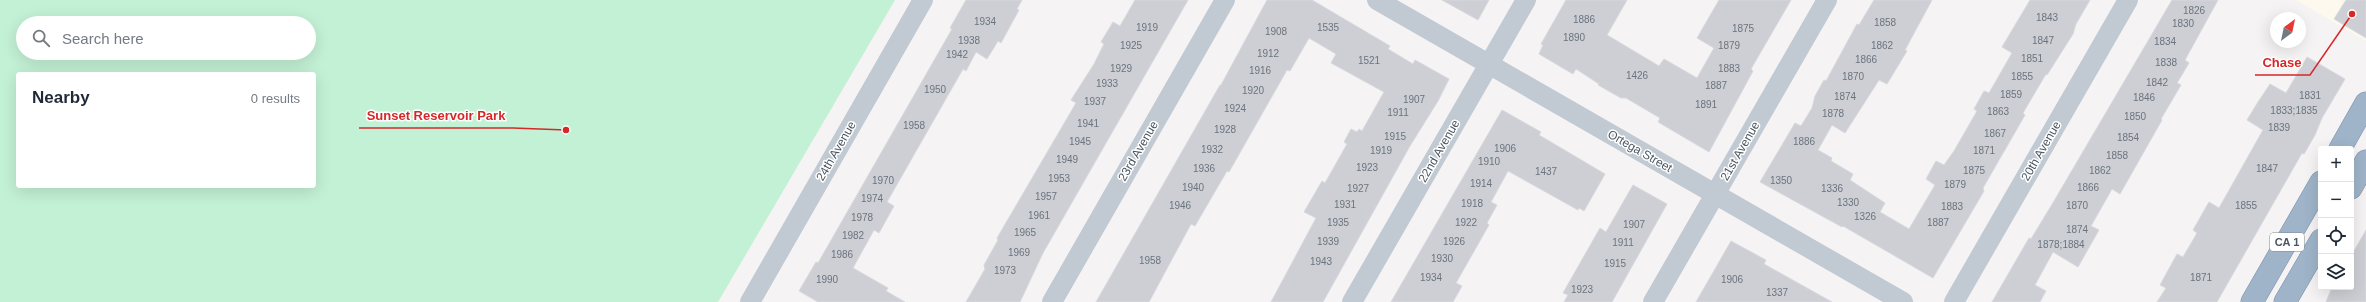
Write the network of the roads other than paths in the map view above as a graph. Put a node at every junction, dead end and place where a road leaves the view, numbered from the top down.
1 (923, 0) edge
2 (1225, 0) edge
3 (1377, 0) edge
4 (1526, 0) edge
5 (1827, 0) edge
6 (2128, 0) edge
7 (1489, 64) junction
8 (2366, 103) edge
9 (2342, 146) edge
10 (2366, 162) edge
11 (2354, 183) edge
12 (2318, 187) edge
13 (1715, 194) junction
14 (2318, 245) edge
15 (752, 301) edge
16 (1052, 302) edge
17 (1352, 302) edge
18 (1653, 302) edge
19 (1903, 302) edge
20 (1954, 302) edge
21 (2252, 302) edge
22 (2285, 302) edge

1 - 15 street, 24th Avenue
2 - 16 street, 23rd Avenue
3 - 7 street, Ortega Street
4 - 7 street, 22nd Avenue
5 - 13 street, 21st Avenue
6 - 20 street, 20th Avenue
7 - 13 street, Ortega Street
7 - 17 street, 22nd Avenue
8 - 9 highway
10 - 11 highway
12 - 21 highway, CA 1
13 - 18 street, 21st Avenue
13 - 19 street, Ortega Street
14 - 22 highway, CA 1

